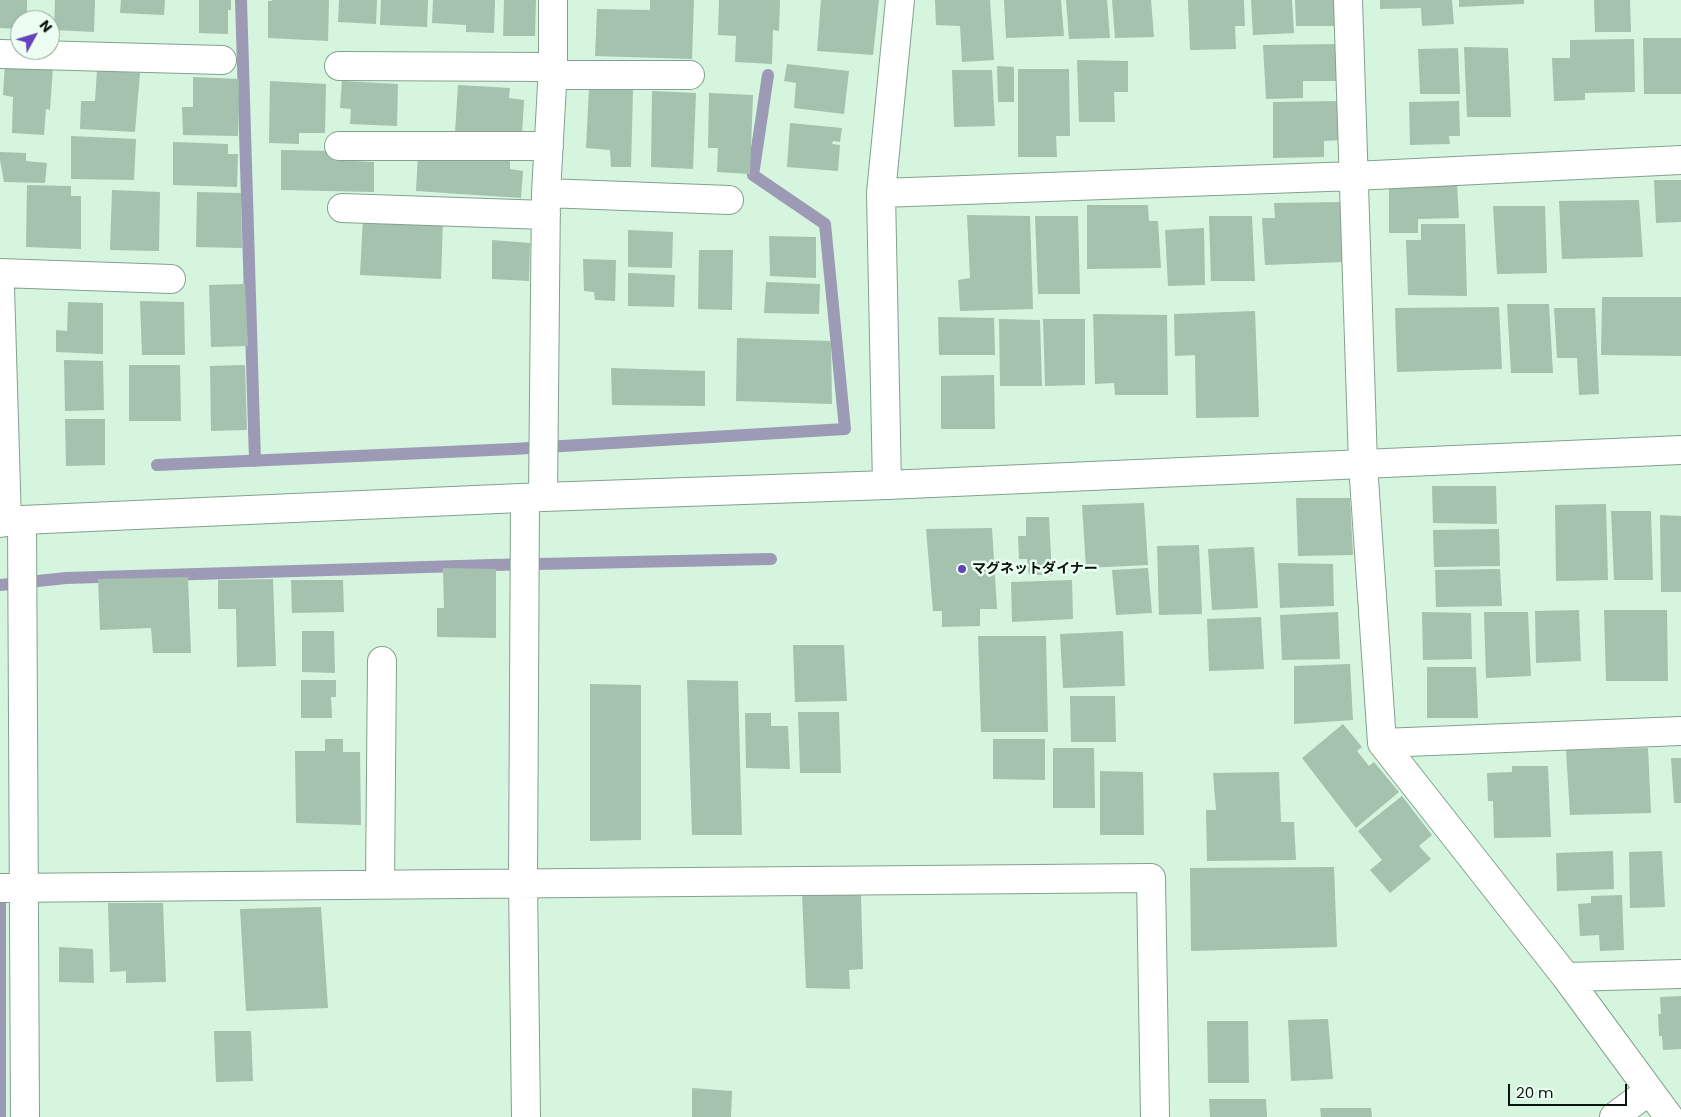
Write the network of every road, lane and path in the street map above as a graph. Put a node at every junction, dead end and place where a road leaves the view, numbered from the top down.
1 (553, 0) edge
2 (900, 0) edge
3 (1348, 0) edge
4 (0, 54) edge
5 (222, 60) dead end
6 (339, 66) dead end
7 (553, 71) junction
8 (690, 75) dead end
9 (339, 146) dead end
10 (549, 146) junction
11 (1681, 160) edge
12 (1354, 176) junction
13 (881, 193) junction
14 (729, 200) dead end
15 (546, 204) junction
16 (342, 208) dead end
17 (0, 273) edge
18 (172, 279) dead end
19 (0, 287) edge
20 (1681, 450) edge
21 (1363, 464) junction
22 (886, 485) junction
23 (534, 498) junction
24 (9, 522) edge
25 (382, 661) dead end
26 (1681, 731) edge
27 (1382, 743) junction
28 (523, 882) junction
29 (380, 884) junction
30 (11, 888) edge
31 (1681, 974) edge
32 (1566, 978) junction
33 (1649, 1091) junction
34 (25, 1117) edge
35 (526, 1117) edge
36 (1155, 1117) edge
37 (1614, 1117) edge
38 (1669, 1117) edge

1 - 7 street
2 - 13 street
3 - 12 street
4 - 5 street
6 - 7 street
7 - 8 street
7 - 10 street
9 - 10 street
10 - 15 street
11 - 12 street
12 - 13 street
12 - 21 street
13 - 22 street
14 - 15 street
15 - 16 street
15 - 23 street
17 - 18 street
19 - 24 street
20 - 21 street
21 - 22 street
21 - 27 street
22 - 23 street
23 - 24 street
23 - 28 street
24 - 30 street
25 - 29 street
26 - 27 street
27 - 32 street
28 - 29 street
28 - 35 street
28 - 36 street
29 - 30 street
30 - 34 street
31 - 32 street
32 - 33 street
33 - 37 street
33 - 38 street

